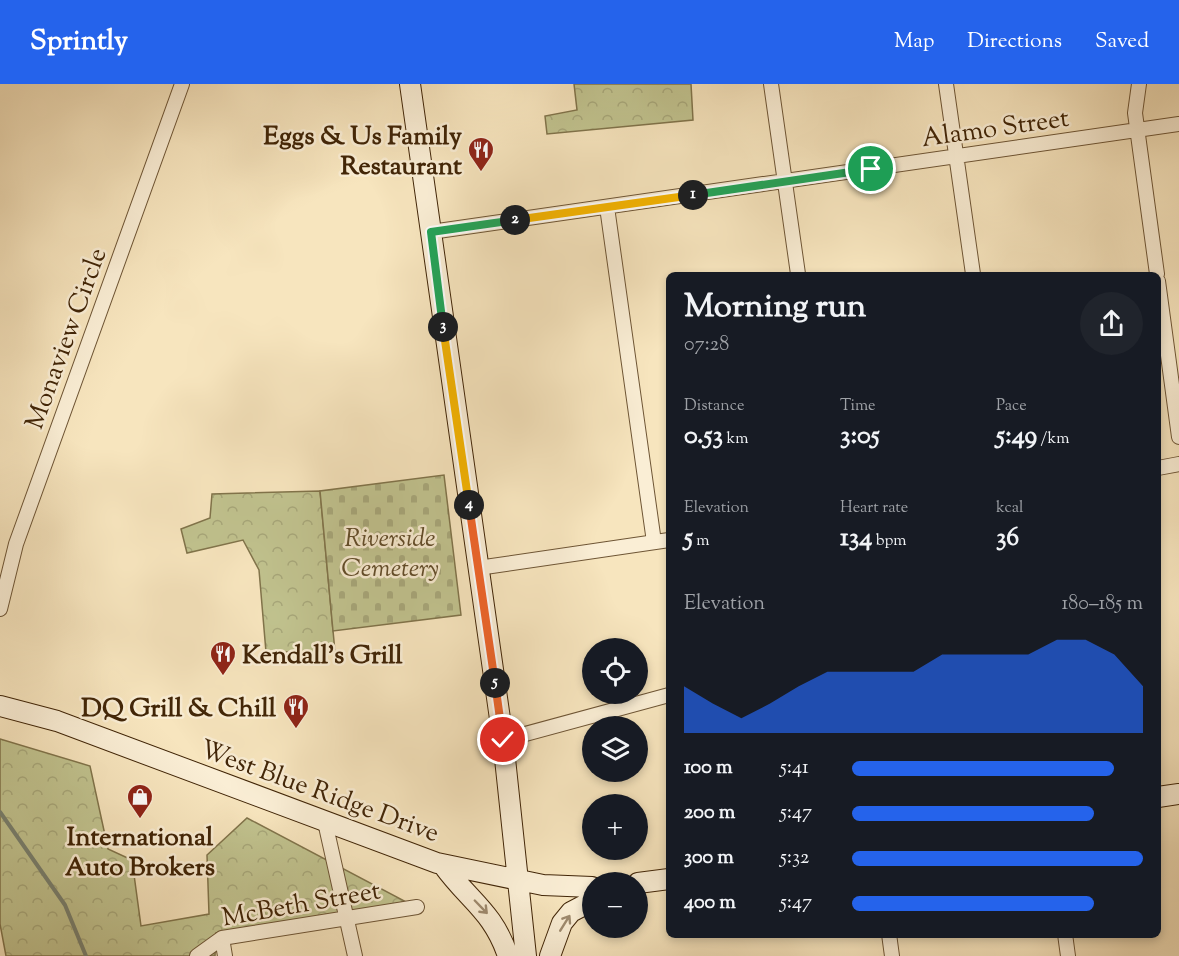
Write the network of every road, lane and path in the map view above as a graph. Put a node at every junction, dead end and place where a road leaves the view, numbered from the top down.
1 (182, 84) edge
2 (410, 84) edge
3 (771, 84) edge
4 (946, 84) edge
5 (1139, 84) edge
6 (1179, 124) edge
7 (1138, 130) junction
8 (956, 157) junction
9 (785, 181) junction
10 (608, 207) junction
11 (431, 232) junction
12 (798, 272) edge
13 (973, 272) edge
14 (1157, 272) edge
15 (1161, 303) edge
16 (1179, 437) edge
17 (1179, 464) edge
18 (1161, 467) edge
19 (666, 540) edge
20 (654, 542) junction
21 (478, 568) junction
22 (0, 609) edge
23 (666, 696) edge
24 (0, 706) edge
25 (503, 740) junction
26 (1179, 794) edge
27 (1161, 797) edge
28 (325, 822) junction
29 (444, 865) junction
30 (666, 879) edge
31 (518, 880) junction
32 (648, 882) edge
33 (582, 887) edge
34 (582, 906) edge
35 (417, 907) dead end
36 (348, 917) junction
37 (222, 938) junction
38 (890, 938) edge
39 (1066, 938) edge
40 (197, 956) edge
41 (225, 956) edge
42 (355, 956) edge
43 (508, 956) edge
44 (526, 956) edge
45 (550, 956) edge
46 (892, 956) edge
47 (1068, 956) edge

1 - 22 street, Monaview Circle
2 - 11 main road
3 - 9 street
4 - 8 street
5 - 7 street
6 - 7 street, Alamo Street
7 - 8 street, Alamo Street
7 - 14 street
8 - 9 street, Alamo Street
8 - 13 street
9 - 10 street, Alamo Street
9 - 12 street
10 - 11 street, Alamo Street
10 - 20 street
11 - 21 main road
15 - 16 street
17 - 18 street
19 - 20 street
20 - 21 street
21 - 25 main road
23 - 25 street
24 - 28 main road, West Blue Ridge Drive
25 - 31 main road
26 - 27 main road
28 - 29 main road, West Blue Ridge Drive
28 - 36 street
29 - 31 main road, West Blue Ridge Drive
29 -> 43 main road
30 - 32 main road
31 - 33 main road, West Blue Ridge Drive
31 - 44 main road
45 -> 34 main road
35 - 36 street, McBeth Street
36 - 37 street, McBeth Street
36 - 42 street
37 - 40 street, McBeth Street
37 - 41 street
38 - 46 street
39 - 47 street

